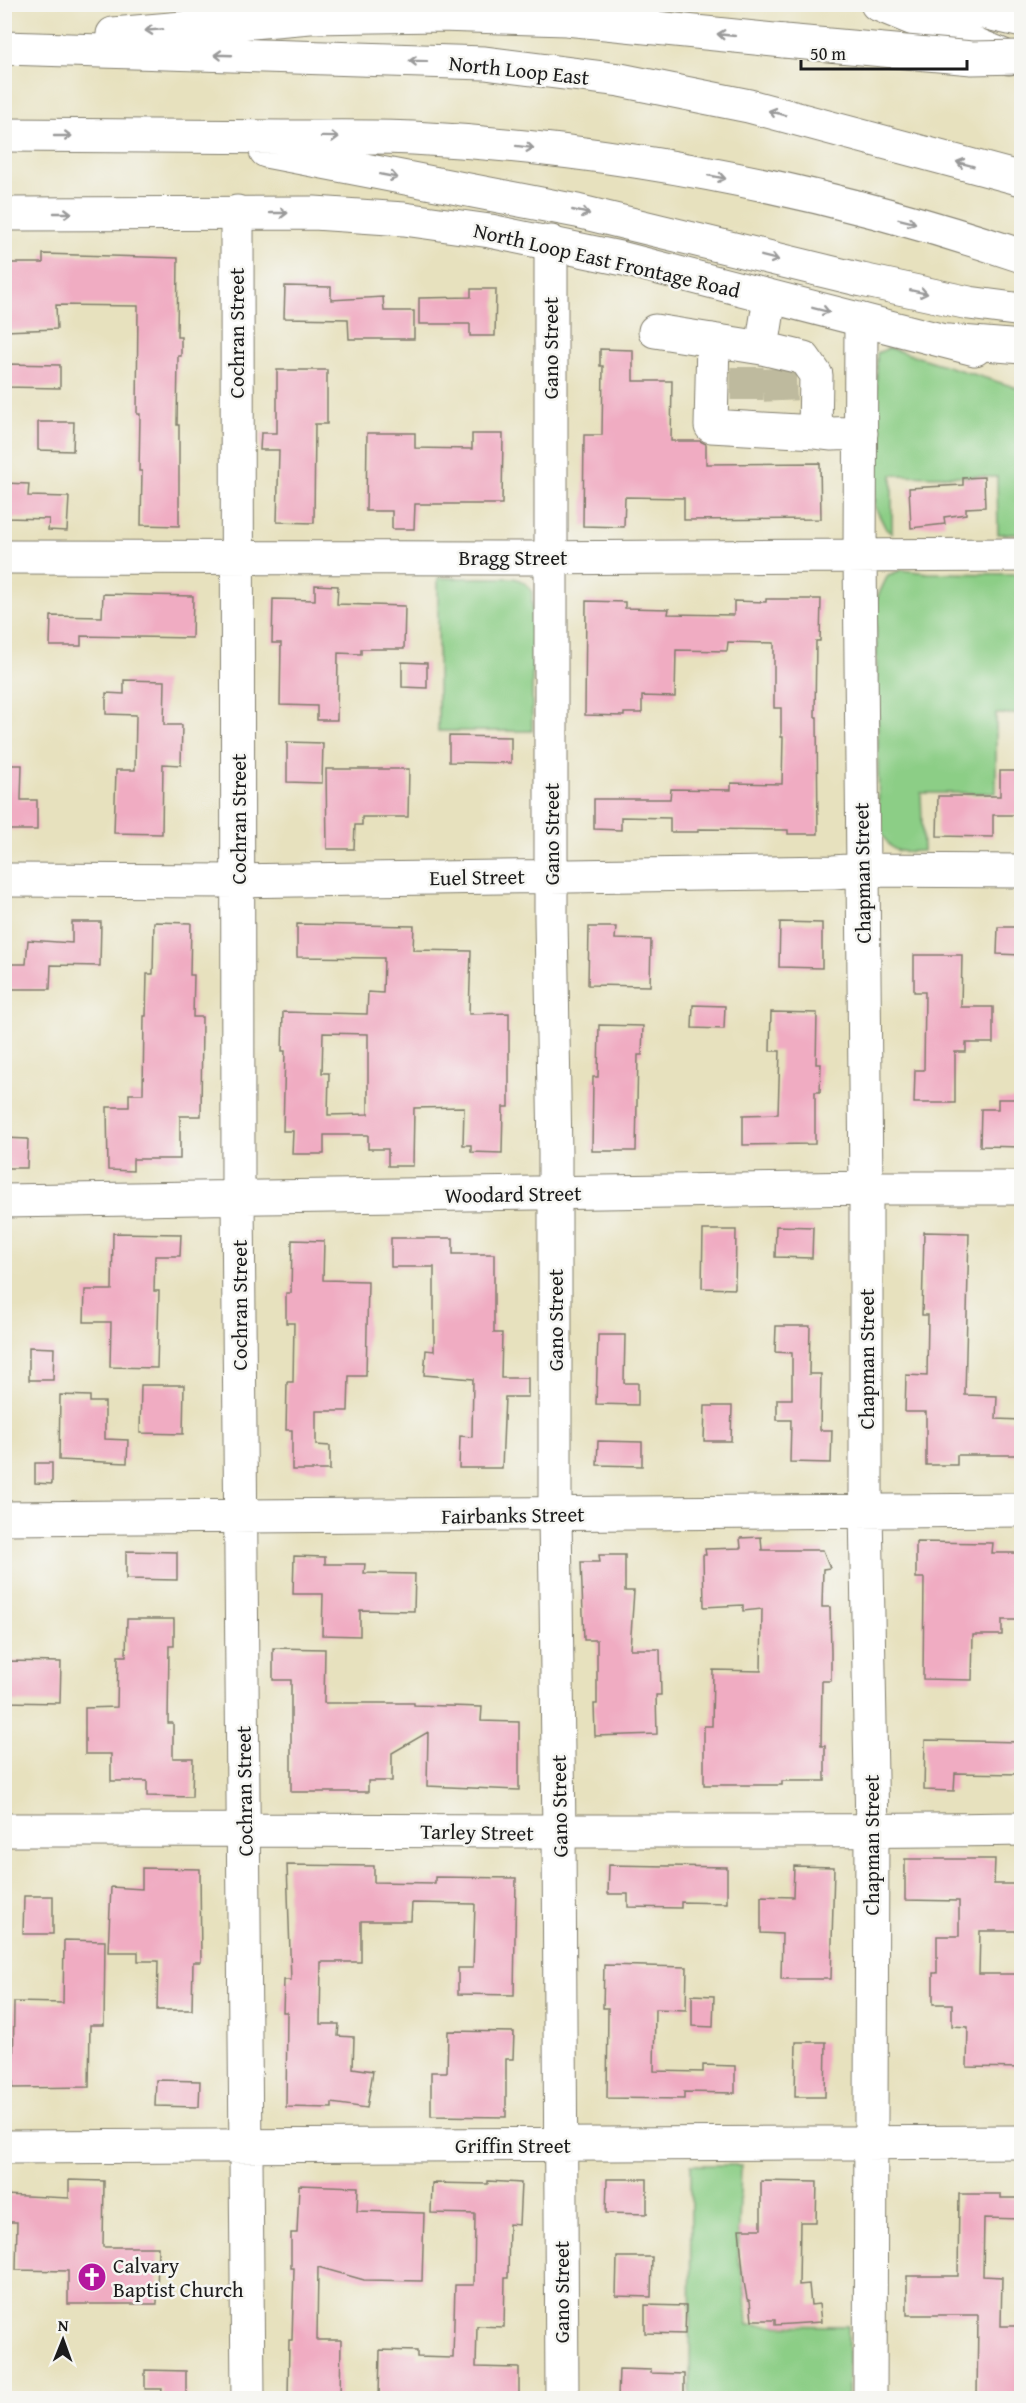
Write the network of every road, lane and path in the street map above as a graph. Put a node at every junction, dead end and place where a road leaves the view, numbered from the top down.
1 (877, 4) edge
2 (921, 4) edge
3 (1022, 21) edge
4 (4, 43) edge
5 (4, 48) edge
6 (1022, 57) edge
7 (1022, 63) edge
8 (4, 135) edge
9 (188, 136) junction
10 (1022, 179) edge
11 (237, 212) junction
12 (4, 214) edge
13 (551, 242) junction
14 (1022, 256) edge
15 (770, 297) junction
16 (1022, 310) edge
17 (861, 320) junction
18 (655, 331) dead end
19 (712, 340) junction
20 (948, 341) junction
21 (1022, 346) edge
22 (763, 356) junction
23 (1022, 362) edge
24 (815, 432) junction
25 (861, 434) junction
26 (860, 555) junction
27 (1022, 555) edge
28 (4, 557) edge
29 (237, 557) junction
30 (550, 558) junction
31 (862, 870) junction
32 (1022, 871) edge
33 (551, 876) junction
34 (4, 880) edge
35 (238, 881) junction
36 (866, 1188) junction
37 (1022, 1188) edge
38 (555, 1194) junction
39 (238, 1198) junction
40 (4, 1201) edge
41 (866, 1510) junction
42 (1022, 1510) edge
43 (555, 1514) junction
44 (240, 1517) junction
45 (4, 1518) edge
46 (1022, 1829) edge
47 (4, 1830) edge
48 (244, 1830) junction
49 (872, 1831) junction
50 (559, 1833) junction
51 (1022, 2142) edge
52 (870, 2143) junction
53 (560, 2145) junction
54 (246, 2146) junction
55 (4, 2147) edge
56 (248, 2398) edge
57 (562, 2398) edge
58 (870, 2398) edge

1 - 7 main road
2 - 3 main road
6 -> 4 main road, bridge
10 -> 5 main road, North Loop East
8 -> 9 main road
9 -> 14 main road
9 -> 16 main road
12 -> 11 main road, North Loop East Frontage Road
11 -> 13 main road, North Loop East Frontage Road
11 - 29 main road, Cochran Street
13 - 15 main road, North Loop East Frontage Road
13 - 30 main road, Gano Street
15 -> 17 main road, North Loop East Frontage Road
15 - 22 main road
17 - 20 main road, North Loop East Frontage Road
17 - 25 main road, Chapman Street
18 - 19 main road
19 - 22 main road
19 - 24 main road
20 - 21 main road
20 - 23 main road, North Loop East Frontage Road
22 - 24 main road
24 - 25 main road
25 - 26 main road, Chapman Street
26 - 27 main road, Bragg Street
26 - 30 main road, Bragg Street
26 - 31 main road, Chapman Street
28 - 29 main road, Bragg Street
29 - 30 main road, Bragg Street
29 - 35 main road, Cochran Street
30 - 33 main road, Gano Street
31 - 32 main road, Euel Street
31 - 33 main road, Euel Street
31 - 36 main road, Chapman Street
33 - 35 main road, Euel Street
33 - 38 main road, Gano Street
34 - 35 main road, Euel Street
35 - 39 main road, Cochran Street
36 - 37 main road, Woodard Street
36 - 38 main road, Woodard Street
36 - 41 main road, Chapman Street
38 - 39 main road, Woodard Street
38 - 43 main road, Gano Street
39 - 40 main road, Woodard Street
39 - 44 main road, Cochran Street
41 - 42 main road, Fairbanks Street
41 - 43 main road, Fairbanks Street
41 - 49 main road, Chapman Street
43 - 44 main road, Fairbanks Street
43 - 50 main road, Gano Street
44 - 45 main road, Fairbanks Street
44 - 48 main road, Cochran Street
46 - 49 main road, Tarley Street
47 - 48 main road, Tarley Street
48 - 50 main road, Tarley Street
48 - 54 main road, Cochran Street
49 - 50 main road, Tarley Street
49 - 52 main road, Chapman Street
50 - 53 main road, Gano Street
51 - 52 main road, Griffin Street
52 - 53 main road, Griffin Street
52 - 58 main road, Chapman Street
53 - 54 main road, Griffin Street
53 - 57 main road, Gano Street
54 - 55 main road, Griffin Street
54 - 56 main road, Cochran Street

